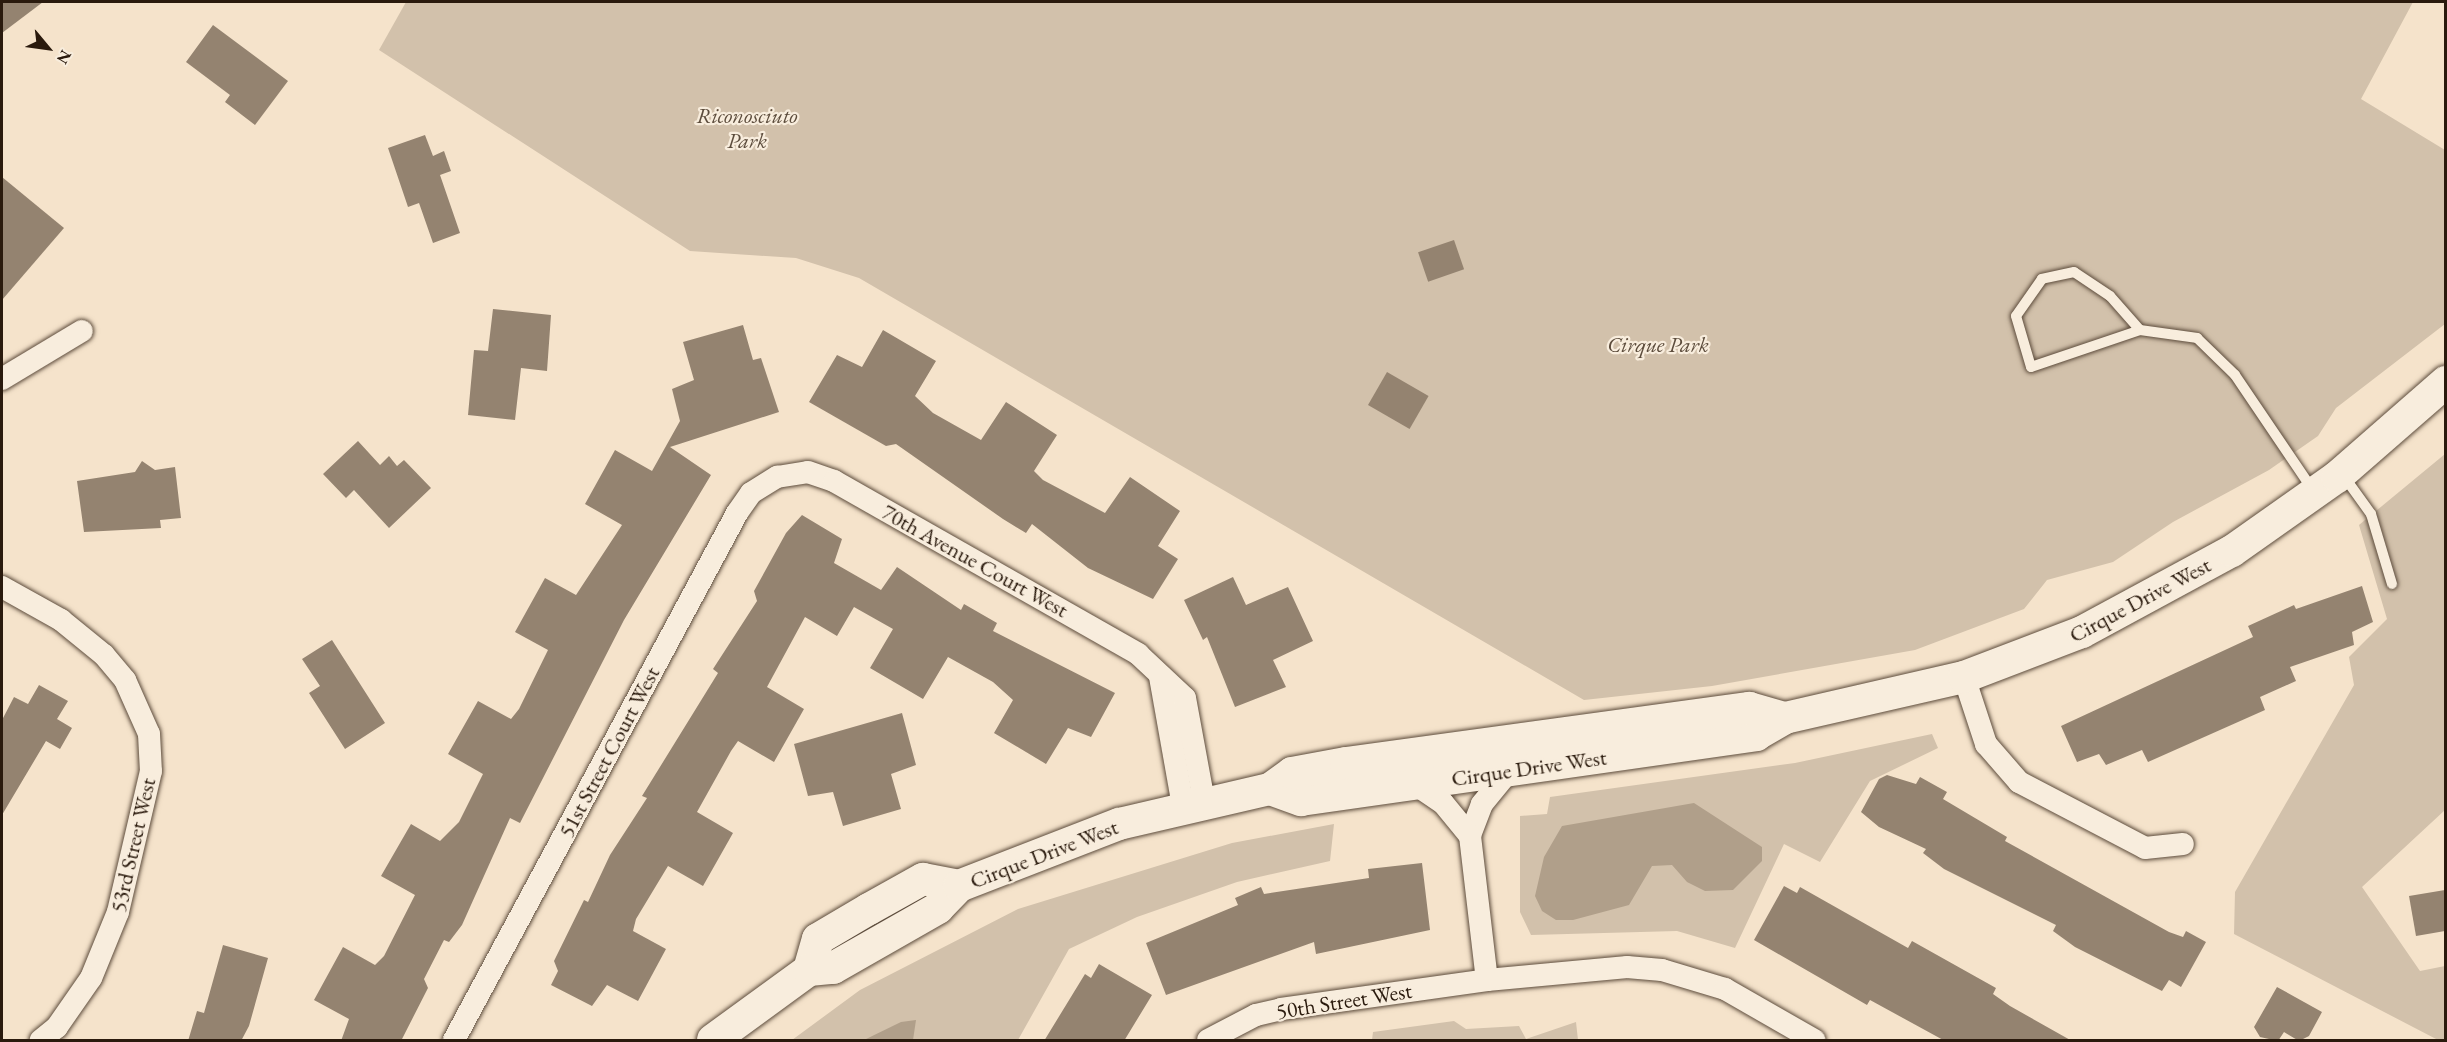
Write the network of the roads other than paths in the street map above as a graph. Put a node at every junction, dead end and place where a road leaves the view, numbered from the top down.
1 (2139, 330) junction
2 (82, 331) dead end
3 (2, 379) edge
4 (2445, 382) edge
5 (2342, 473) junction
6 (777, 477) joint
7 (2315, 493) junction
8 (2392, 584) dead end
9 (2, 587) edge
10 (1964, 677) junction
11 (1611, 743) junction
12 (1509, 771) junction
13 (1413, 783) junction
14 (1270, 789) junction
15 (1193, 804) junction
16 (1470, 836) junction
17 (2183, 844) dead end
18 (1487, 980) junction
19 (41, 1041) edge
20 (454, 1041) edge
21 (713, 1041) edge
22 (1208, 1041) edge
23 (1815, 1041) edge

1 - 1 lane
1 - 7 lane
2 - 3 street
4 - 5 main road, Cirque Drive West
5 - 7 main road, Cirque Drive West
5 - 8 lane
6 - 15 street, 70th Avenue Court West
6 - 20 street, 51st Street Court West
7 - 10 main road, Cirque Drive West
9 - 19 street, 53rd Street West
10 - 11 main road, Cirque Drive West
10 - 17 street
11 - 12 main road, Cirque Drive West
11 - 14 main road, Cirque Drive West
12 - 13 main road, Cirque Drive West
12 - 16 street
13 - 14 main road, Cirque Drive West
13 - 16 street
14 - 15 main road, Cirque Drive West
15 - 21 main road, Cirque Drive West
16 - 18 street
18 - 22 street, 50th Street West
18 - 23 street

